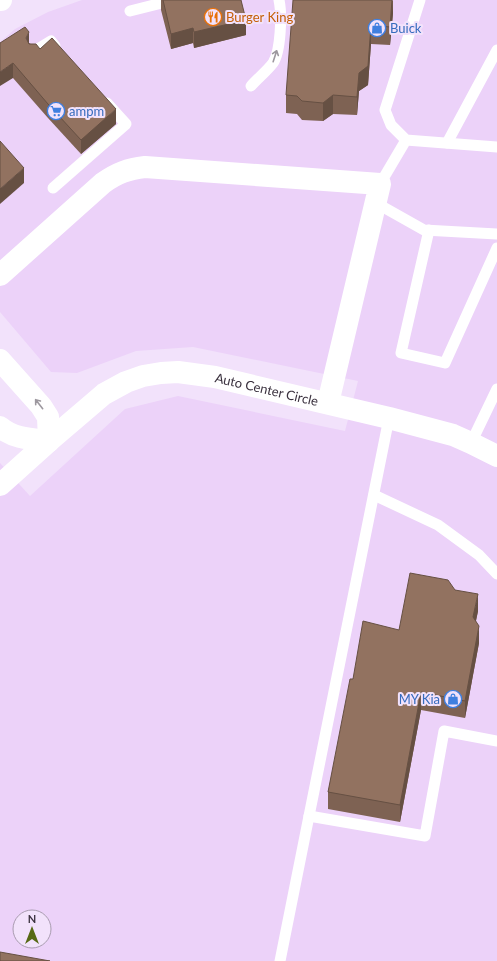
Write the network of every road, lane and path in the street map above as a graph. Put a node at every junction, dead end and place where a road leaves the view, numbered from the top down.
1 (174, 0) edge
2 (279, 0) edge
3 (420, 0) edge
4 (130, 11) dead end
5 (497, 50) edge
6 (33, 52) edge
7 (62, 53) edge
8 (251, 86) dead end
9 (99, 94) edge
10 (406, 140) junction
11 (447, 143) junction
12 (497, 147) edge
13 (53, 188) dead end
14 (378, 193) junction
15 (429, 230) junction
16 (497, 234) edge
17 (497, 248) edge
18 (0, 275) edge
19 (0, 360) edge
20 (497, 389) edge
21 (328, 403) junction
22 (389, 418) junction
23 (0, 427) edge
24 (49, 441) junction
25 (471, 442) junction
26 (497, 456) edge
27 (0, 486) edge
28 (374, 496) junction
29 (497, 574) edge
30 (497, 740) edge
31 (309, 816) junction
32 (280, 961) edge

1 - 4 lane
8 -> 2 lane
3 - 10 lane
5 - 11 lane
6 - 7 lane
9 - 13 lane
10 - 11 lane
10 - 14 lane
11 - 12 lane
14 - 15 lane
14 - 18 street
14 - 21 street
15 - 16 lane
15 - 17 lane
24 -> 19 street
20 - 25 lane
21 - 22 street, Auto Center Circle
21 - 24 street, Auto Center Circle
22 - 25 street, Auto Center Circle
22 - 28 lane
23 - 24 street
24 - 27 street, Auto Center Circle
25 - 26 street, Auto Center Circle
28 - 29 lane
28 - 31 lane
30 - 31 lane
31 - 32 lane

